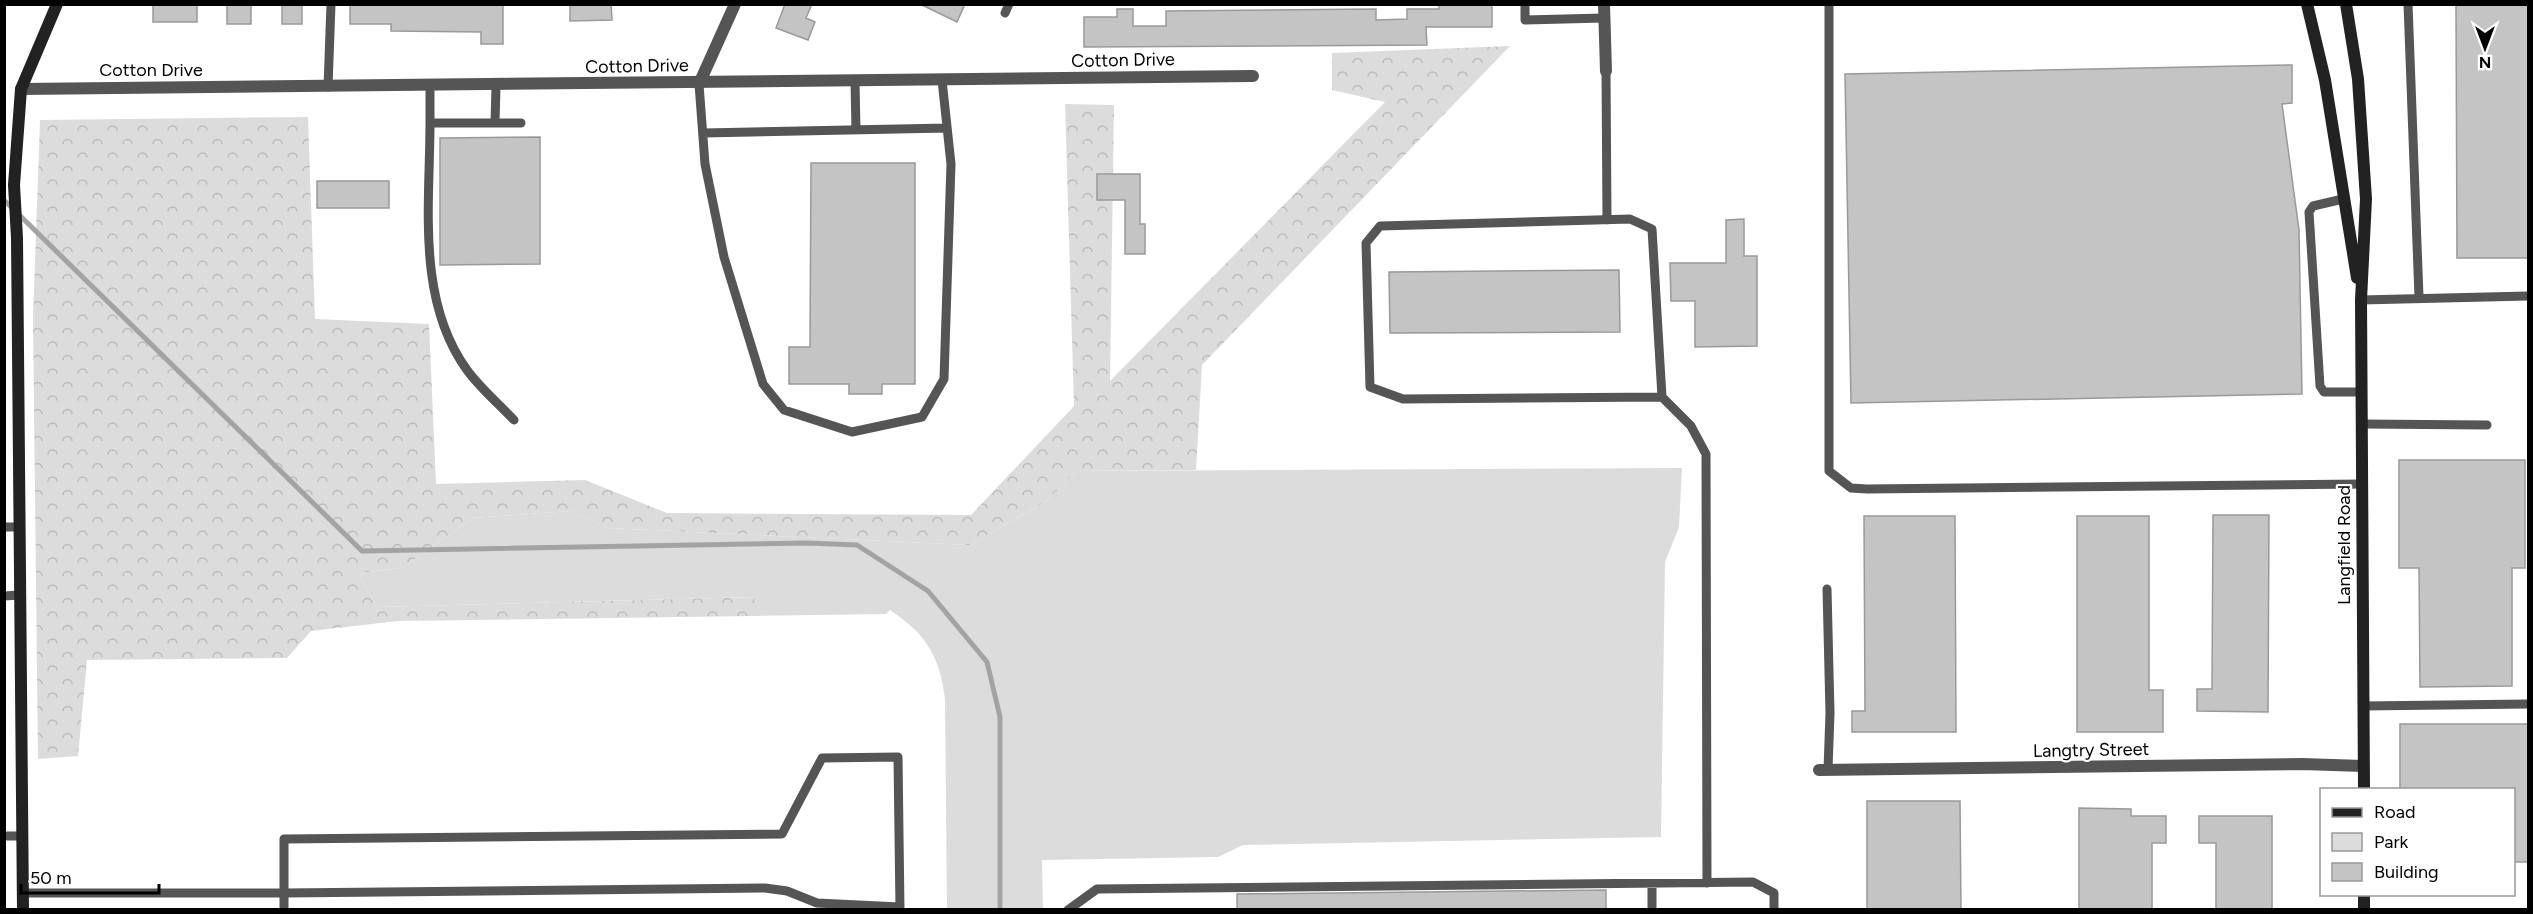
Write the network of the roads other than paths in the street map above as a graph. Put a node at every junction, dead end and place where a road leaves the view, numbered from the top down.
1 (57, 4) edge
2 (331, 4) edge
3 (735, 4) edge
4 (1525, 4) edge
5 (1604, 4) edge
6 (1829, 4) edge
7 (2307, 4) edge
8 (2346, 4) edge
9 (2408, 4) edge
10 (1604, 18) junction
11 (1606, 71) joint
12 (1253, 76) dead end
13 (942, 80) junction
14 (855, 82) junction
15 (699, 84) junction
16 (496, 86) junction
17 (328, 87) junction
18 (430, 87) junction
19 (21, 89) junction
20 (430, 123) junction
21 (495, 123) junction
22 (521, 123) dead end
23 (947, 128) junction
24 (856, 130) junction
25 (703, 133) junction
26 (2343, 199) junction
27 (1607, 220) junction
28 (2529, 296) edge
29 (2419, 297) junction
30 (2361, 300) junction
31 (2362, 392) junction
32 (1662, 397) junction
33 (514, 420) dead end
34 (2362, 424) junction
35 (2487, 425) dead end
36 (2362, 484) junction
37 (19, 526) junction
38 (4, 527) edge
39 (1827, 589) dead end
40 (20, 595) junction
41 (4, 596) edge
42 (2529, 704) edge
43 (2363, 706) junction
44 (2364, 766) junction
45 (1823, 770) joint
46 (2364, 788) edge
47 (4, 836) edge
48 (21, 836) junction
49 (1707, 883) junction
50 (1652, 884) junction
51 (22, 893) junction
52 (284, 893) junction
53 (900, 908) edge
54 (23, 909) edge
55 (284, 909) edge
56 (1068, 909) edge
57 (1652, 909) edge
58 (1774, 909) edge

1 - 19 street
2 - 17 lane
3 - 15 street
4 - 10 lane
5 - 10 street
6 - 36 lane
7 - 26 street, Langfield Road
8 - 30 street, Langfield Road
9 - 29 lane
10 - 11 street
11 - 27 lane
12 - 13 street, Cotton Drive
13 - 14 street, Cotton Drive
13 - 23 lane
14 - 15 street, Cotton Drive
14 - 24 lane
15 - 16 street, Cotton Drive
15 - 25 lane
16 - 18 street, Cotton Drive
16 - 21 lane
17 - 18 street, Cotton Drive
17 - 19 street, Cotton Drive
18 - 20 lane
19 - 37 street
20 - 21 lane
20 - 33 lane
21 - 22 lane
23 - 24 lane
23 - 25 lane
24 - 25 lane
26 - 30 street, Langfield Road
26 - 31 lane
27 - 32 lane
27 - 32 lane
28 - 29 lane
29 - 30 lane
30 - 31 street, Langfield Road
31 - 34 street, Langfield Road
32 - 49 lane
34 - 35 lane
34 - 36 street, Langfield Road
36 - 43 street, Langfield Road
37 - 38 lane
37 - 40 street
39 - 45 lane
40 - 41 lane
40 - 48 street
42 - 43 lane
43 - 44 street, Langfield Road
44 - 45 street, Langtry Street
44 - 46 street, Langfield Road
47 - 48 lane
48 - 51 street
49 - 50 lane
49 - 58 lane
50 - 56 lane
50 - 57 lane
51 - 52 lane
51 - 54 street
52 - 53 lane
52 - 53 lane
52 - 55 lane

